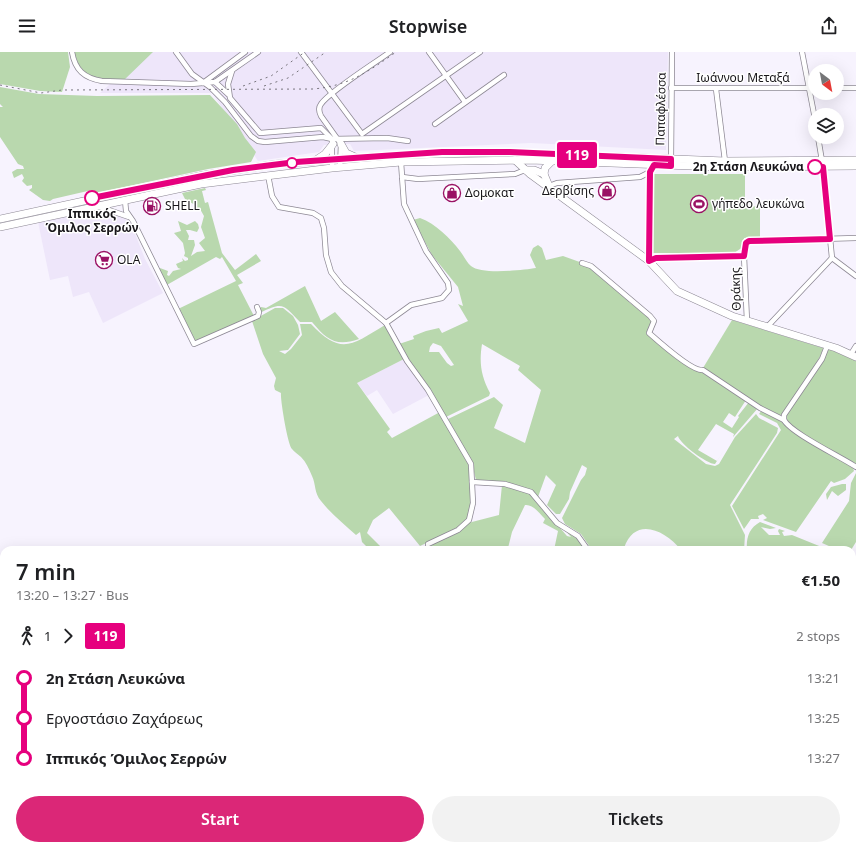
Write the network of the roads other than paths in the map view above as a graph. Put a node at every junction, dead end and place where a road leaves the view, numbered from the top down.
1 (72, 52) edge
2 (176, 52) edge
3 (244, 52) edge
4 (258, 52) edge
5 (301, 52) edge
6 (390, 52) edge
7 (429, 52) edge
8 (480, 52) edge
9 (672, 52) edge
10 (802, 52) edge
11 (232, 71) junction
12 (504, 75) dead end
13 (446, 76) junction
14 (215, 82) junction
15 (203, 83) junction
16 (808, 83) edge
17 (671, 88) junction
18 (808, 88) edge
19 (844, 88) edge
20 (856, 88) edge
21 (716, 89) junction
22 (332, 94) junction
23 (230, 98) junction
24 (465, 102) junction
25 (435, 124) dead end
26 (340, 141) junction
27 (408, 141) dead end
28 (332, 142) junction
29 (819, 144) edge
30 (357, 157) junction
31 (341, 159) junction
32 (316, 160) junction
33 (332, 160) junction
34 (515, 160) junction
35 (856, 160) edge
36 (552, 161) junction
37 (725, 161) junction
38 (401, 162) junction
39 (671, 162) junction
40 (823, 164) junction
41 (654, 165) junction
42 (856, 166) edge
43 (340, 167) junction
44 (332, 168) junction
45 (525, 170) junction
46 (650, 172) junction
47 (544, 174) junction
48 (268, 175) junction
49 (402, 177) junction
50 (549, 186) junction
51 (125, 200) junction
52 (89, 207) junction
53 (0, 219) edge
54 (132, 219) junction
55 (0, 227) edge
56 (856, 238) edge
57 (830, 239) junction
58 (744, 256) junction
59 (832, 258) junction
60 (649, 261) junction
61 (582, 263) dead end
62 (856, 276) edge
63 (257, 307) dead end
64 (747, 321) junction
65 (386, 323) junction
66 (767, 327) junction
67 (827, 346) junction
68 (856, 346) edge
69 (854, 356) edge
70 (784, 420) junction
71 (856, 467) edge
72 (472, 482) junction
73 (428, 546) edge
74 (585, 546) edge

1 - 15 street
2 - 15 street
3 - 15 street
4 - 11 street
5 - 22 street
6 - 22 street
7 - 13 street
8 - 13 street
9 - 17 street, Παπαφλέσσα
10 - 16 street
11 - 14 street
11 - 23 street
12 - 24 street
13 - 22 street
13 - 24 street
14 - 15 street
14 - 23 street
15 - 28 street
17 - 21 street, Ιωάννου Μεταξά
17 - 39 street, Παπαφλέσσα
18 - 21 street, Ιωάννου Μεταξά
19 - 20 street
21 - 37 street
22 - 26 street
23 - 28 street
24 - 25 street
26 - 27 street
26 - 28 street
26 - 30 main road
26 - 31 street
28 - 32 main road
28 - 33 street
29 - 40 street
30 - 31 main road
30 - 39 main road
31 - 33 main road
31 - 43 street
32 - 33 main road
32 - 53 main road
33 - 44 street
34 - 36 main road
34 - 38 main road
34 - 45 main road
35 - 40 main road
36 - 41 main road
36 - 47 main road
37 - 39 main road
37 - 40 main road
38 - 43 main road
38 - 49 street
39 - 40 main road
39 - 41 main road
40 - 42 main road
40 - 57 street
41 - 46 street
43 - 44 main road
44 - 48 main road
45 - 47 main road
45 - 49 street
45 - 50 main road
46 - 50 street
46 - 60 street
47 - 50 main road
48 - 51 main road
48 - 65 street
49 - 65 street
50 - 60 main road
51 - 52 main road
51 - 54 street
52 - 54 street
52 - 55 main road
54 - 63 street
56 - 57 street
57 - 58 street
57 - 59 street
58 - 60 street
58 - 64 street, Θράκης
59 - 62 street
59 - 66 street
60 - 64 main road
61 - 70 street
64 - 66 main road
65 - 72 street
66 - 67 main road
67 - 69 main road
67 - 70 street
68 - 69 street
70 - 71 street
72 - 73 street
72 - 74 street

